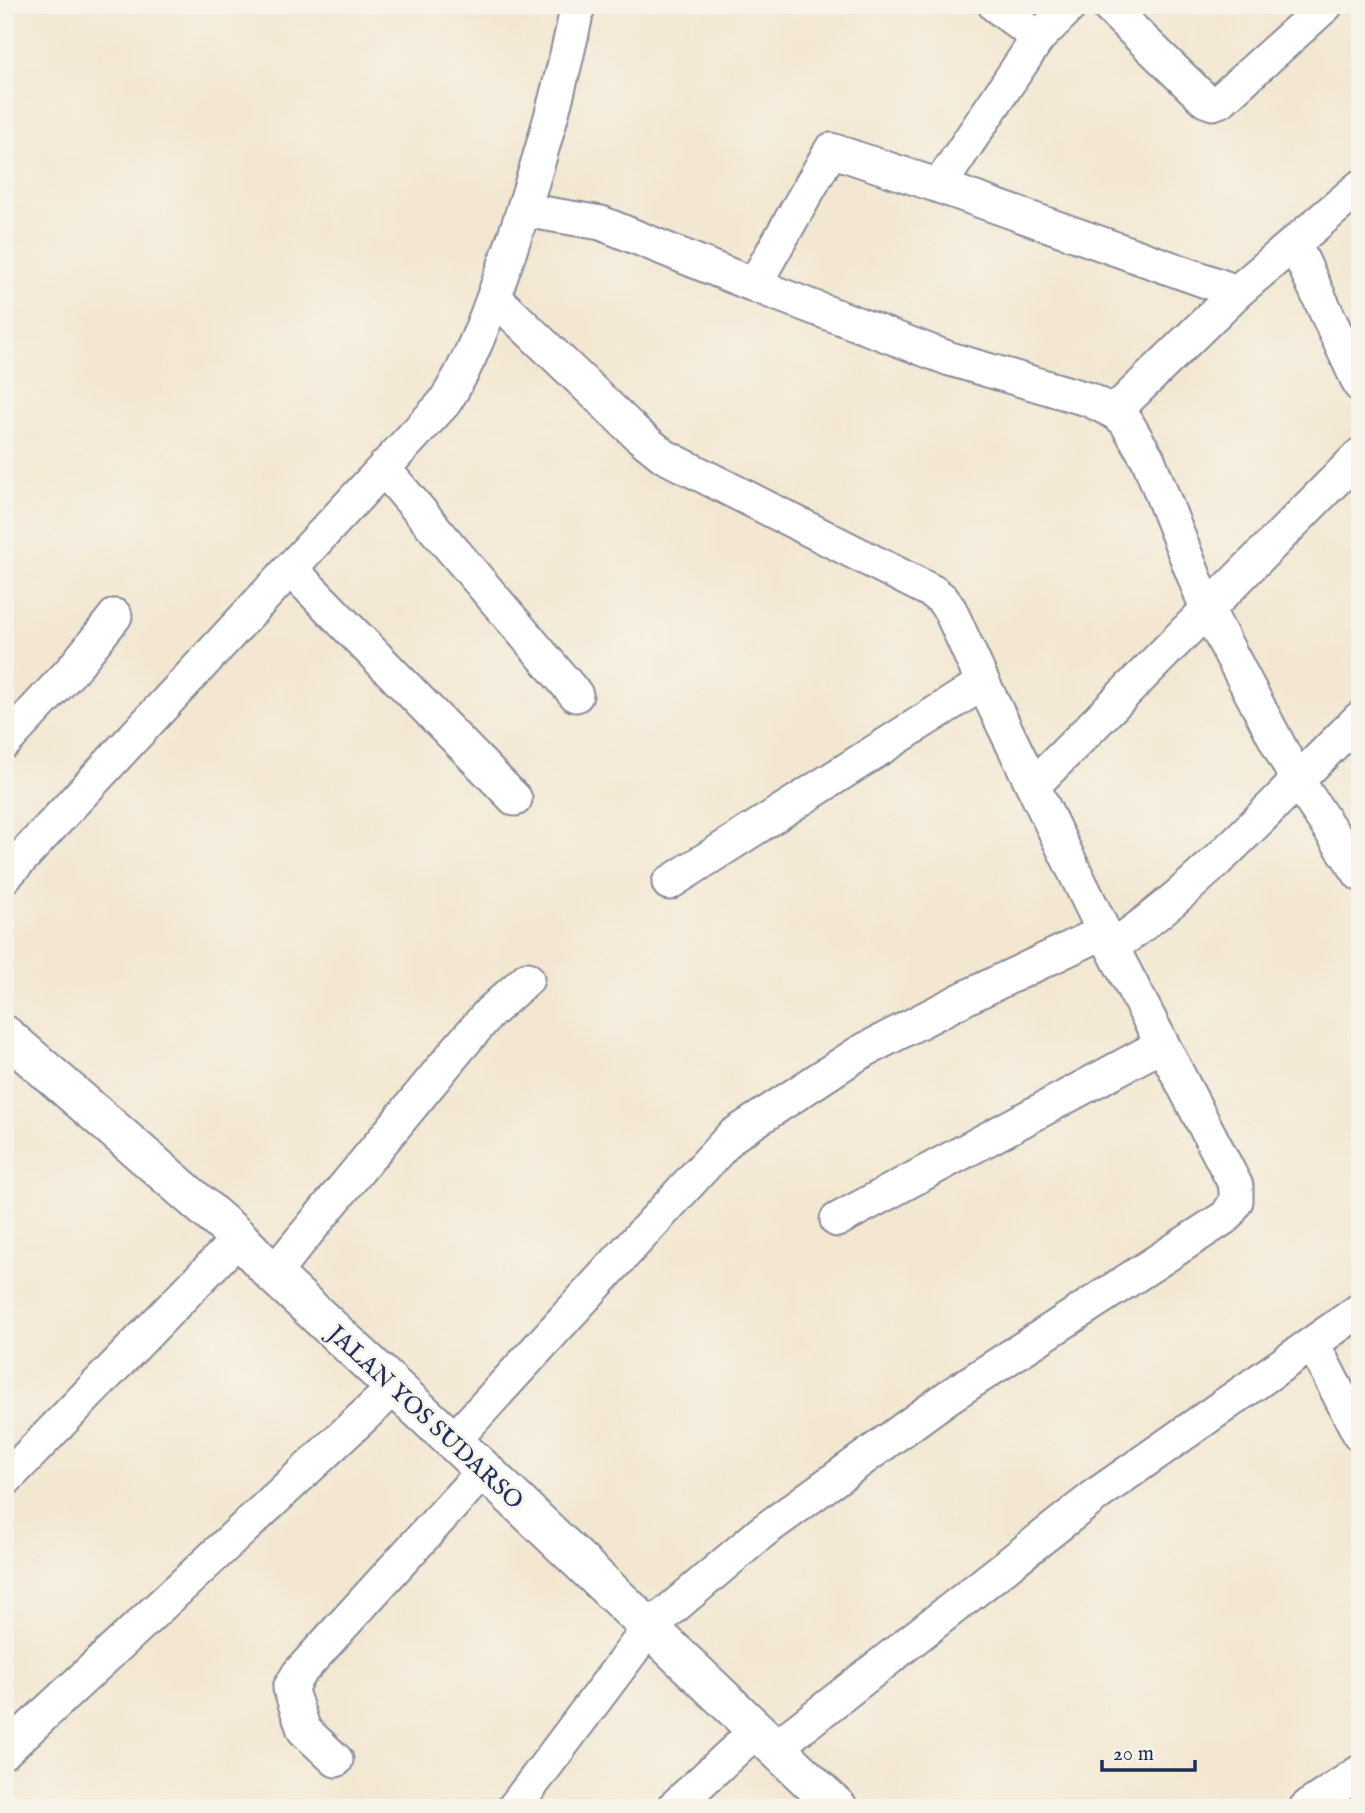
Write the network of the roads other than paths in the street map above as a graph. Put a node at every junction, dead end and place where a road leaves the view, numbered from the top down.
1 (578, 5) edge
2 (995, 5) edge
3 (1071, 5) edge
4 (1107, 5) edge
5 (1326, 5) edge
6 (1038, 38) junction
7 (939, 186) junction
8 (1360, 187) edge
9 (524, 210) junction
10 (1294, 243) junction
11 (754, 285) junction
12 (1237, 292) junction
13 (494, 297) junction
14 (1360, 385) edge
15 (1114, 412) junction
16 (1360, 455) edge
17 (384, 469) junction
18 (291, 569) junction
19 (1207, 609) junction
20 (115, 616) dead end
21 (982, 683) junction
22 (576, 695) dead end
23 (1360, 718) edge
24 (5, 742) edge
25 (1297, 780) junction
26 (1034, 786) junction
27 (514, 799) dead end
28 (1360, 874) edge
29 (5, 876) edge
30 (669, 883) dead end
31 (1108, 940) junction
32 (527, 978) dead end
33 (5, 1035) edge
34 (1162, 1045) junction
35 (837, 1220) dead end
36 (239, 1238) junction
37 (272, 1274) junction
38 (1360, 1310) edge
39 (1313, 1344) junction
40 (394, 1388) junction
41 (1360, 1435) edge
42 (453, 1441) junction
43 (484, 1470) junction
44 (5, 1480) edge
45 (649, 1628) junction
46 (766, 1739) junction
47 (5, 1751) edge
48 (336, 1760) dead end
49 (1360, 1772) edge
50 (514, 1808) edge
51 (673, 1808) edge
52 (838, 1808) edge
53 (1306, 1808) edge

1 - 9 street
2 - 6 street
3 - 6 street
4 - 5 street
6 - 7 street
7 - 11 street
7 - 12 street
8 - 10 street
9 - 11 street
9 - 13 street
10 - 12 street
10 - 14 street
11 - 15 street
12 - 15 street
13 - 17 street
13 - 21 street
15 - 19 street
16 - 19 street
17 - 18 street
17 - 22 street
18 - 27 street
18 - 29 street
19 - 25 street
19 - 26 street
20 - 24 street
21 - 26 street
21 - 30 street
23 - 25 street
25 - 28 street
25 - 31 street
26 - 31 street
31 - 34 street
31 - 42 street
32 - 37 street
33 - 36 highway, JALAN YOS SUDARSO
34 - 35 street
34 - 45 street
36 - 37 highway, JALAN YOS SUDARSO
36 - 44 street
37 - 40 highway, JALAN YOS SUDARSO
38 - 39 street
39 - 41 street
39 - 46 street
40 - 42 highway, JALAN YOS SUDARSO
40 - 47 street
42 - 43 highway, JALAN YOS SUDARSO
43 - 45 highway, JALAN YOS SUDARSO
43 - 48 street
45 - 46 highway, JALAN YOS SUDARSO
45 - 50 street
46 - 51 street
46 - 52 highway, JALAN YOS SUDARSO
49 - 53 street

